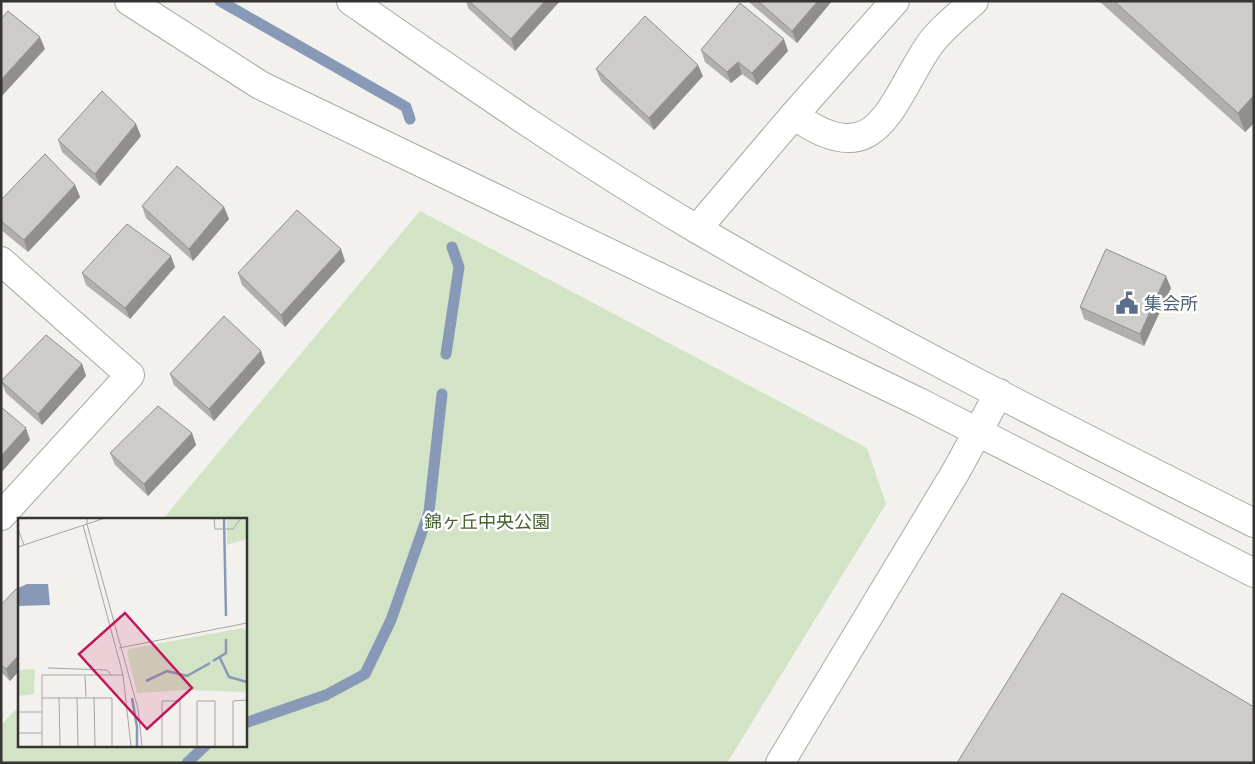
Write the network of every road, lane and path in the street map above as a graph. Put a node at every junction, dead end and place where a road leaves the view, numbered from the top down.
1 (129, 1) edge
2 (351, 1) edge
3 (894, 1) edge
4 (974, 1) edge
5 (794, 115) junction
6 (697, 229) junction
7 (1, 260) edge
8 (999, 393) junction
9 (979, 433) junction
10 (1, 516) edge
11 (1254, 523) edge
12 (1254, 573) edge
13 (780, 763) edge

1 - 9 street
2 - 6 street
3 - 5 street
4 - 5 street
5 - 6 street
6 - 8 street
7 - 10 street
8 - 9 street
8 - 11 street
9 - 12 street
9 - 13 street

